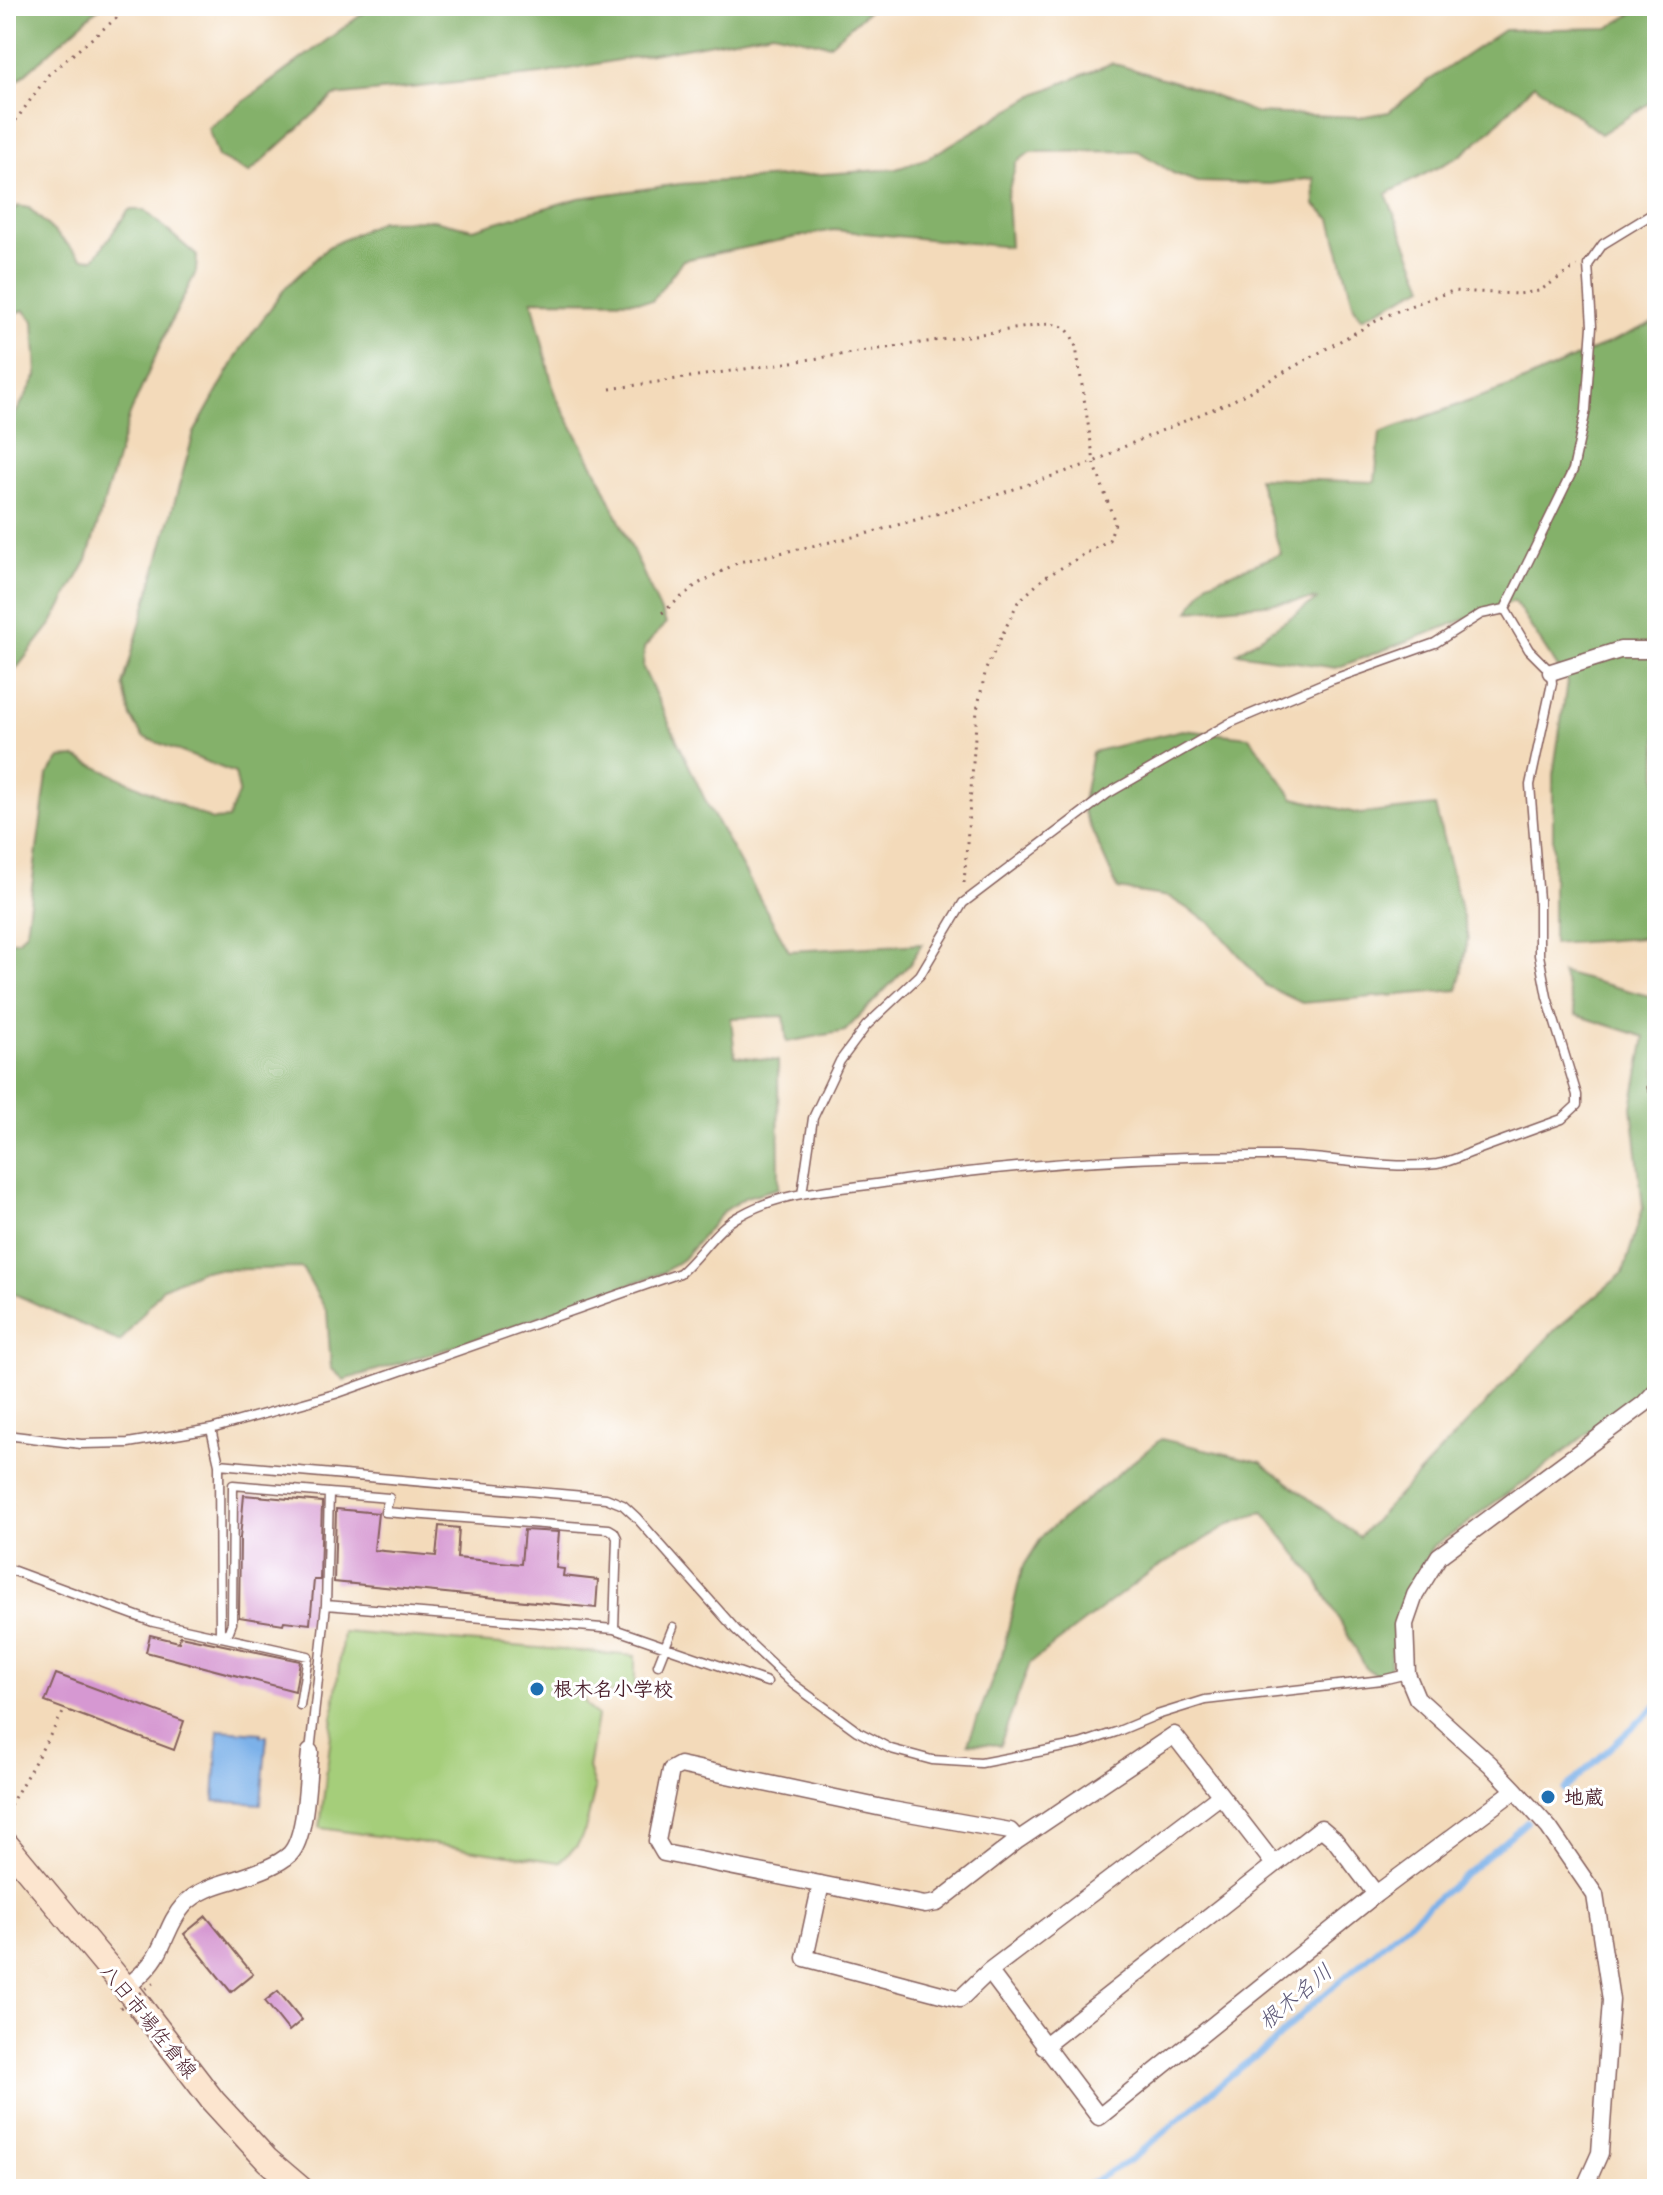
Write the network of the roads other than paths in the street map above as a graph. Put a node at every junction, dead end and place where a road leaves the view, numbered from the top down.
1 (1657, 211) edge
2 (1505, 609) junction
3 (1657, 650) edge
4 (1551, 672) junction
5 (802, 1194) junction
6 (1657, 1390) edge
7 (211, 1429) junction
8 (6, 1435) edge
9 (219, 1464) junction
10 (329, 1493) junction
11 (6, 1568) edge
12 (326, 1605) junction
13 (673, 1627) dead end
14 (614, 1629) junction
15 (220, 1637) junction
16 (666, 1646) junction
17 (658, 1665) dead end
18 (1407, 1674) junction
19 (767, 1682) dead end
20 (300, 1705) dead end
21 (310, 1752) joint
22 (1515, 1790) junction
23 (1220, 1796) junction
24 (1018, 1840) junction
25 (6, 1844) edge
26 (1274, 1864) junction
27 (821, 1884) junction
28 (1376, 1894) junction
29 (989, 1971) junction
30 (126, 1998) junction
31 (1044, 2046) junction
32 (301, 2189) edge
33 (1584, 2189) edge

1 - 2 lane
2 - 4 lane
2 - 5 lane
3 - 4 street
4 - 5 lane
5 - 7 lane
6 - 18 street
7 - 8 lane
7 - 9 lane
9 - 15 lane
9 - 18 lane
10 - 12 lane
10 - 14 lane
10 - 15 lane
11 - 15 lane
12 - 14 lane
12 - 21 lane
13 - 16 lane
14 - 16 lane
15 - 20 lane
16 - 17 lane
16 - 19 lane
18 - 22 street
21 - 30 street
22 - 28 street
22 - 33 street
23 - 24 street
23 - 26 street
23 - 29 street
24 - 27 street
24 - 27 street
25 - 30 main road, 八日市場佐倉線
26 - 28 street
26 - 31 street
27 - 29 street
28 - 31 street
29 - 31 street
30 - 32 main road, 八日市場佐倉線

